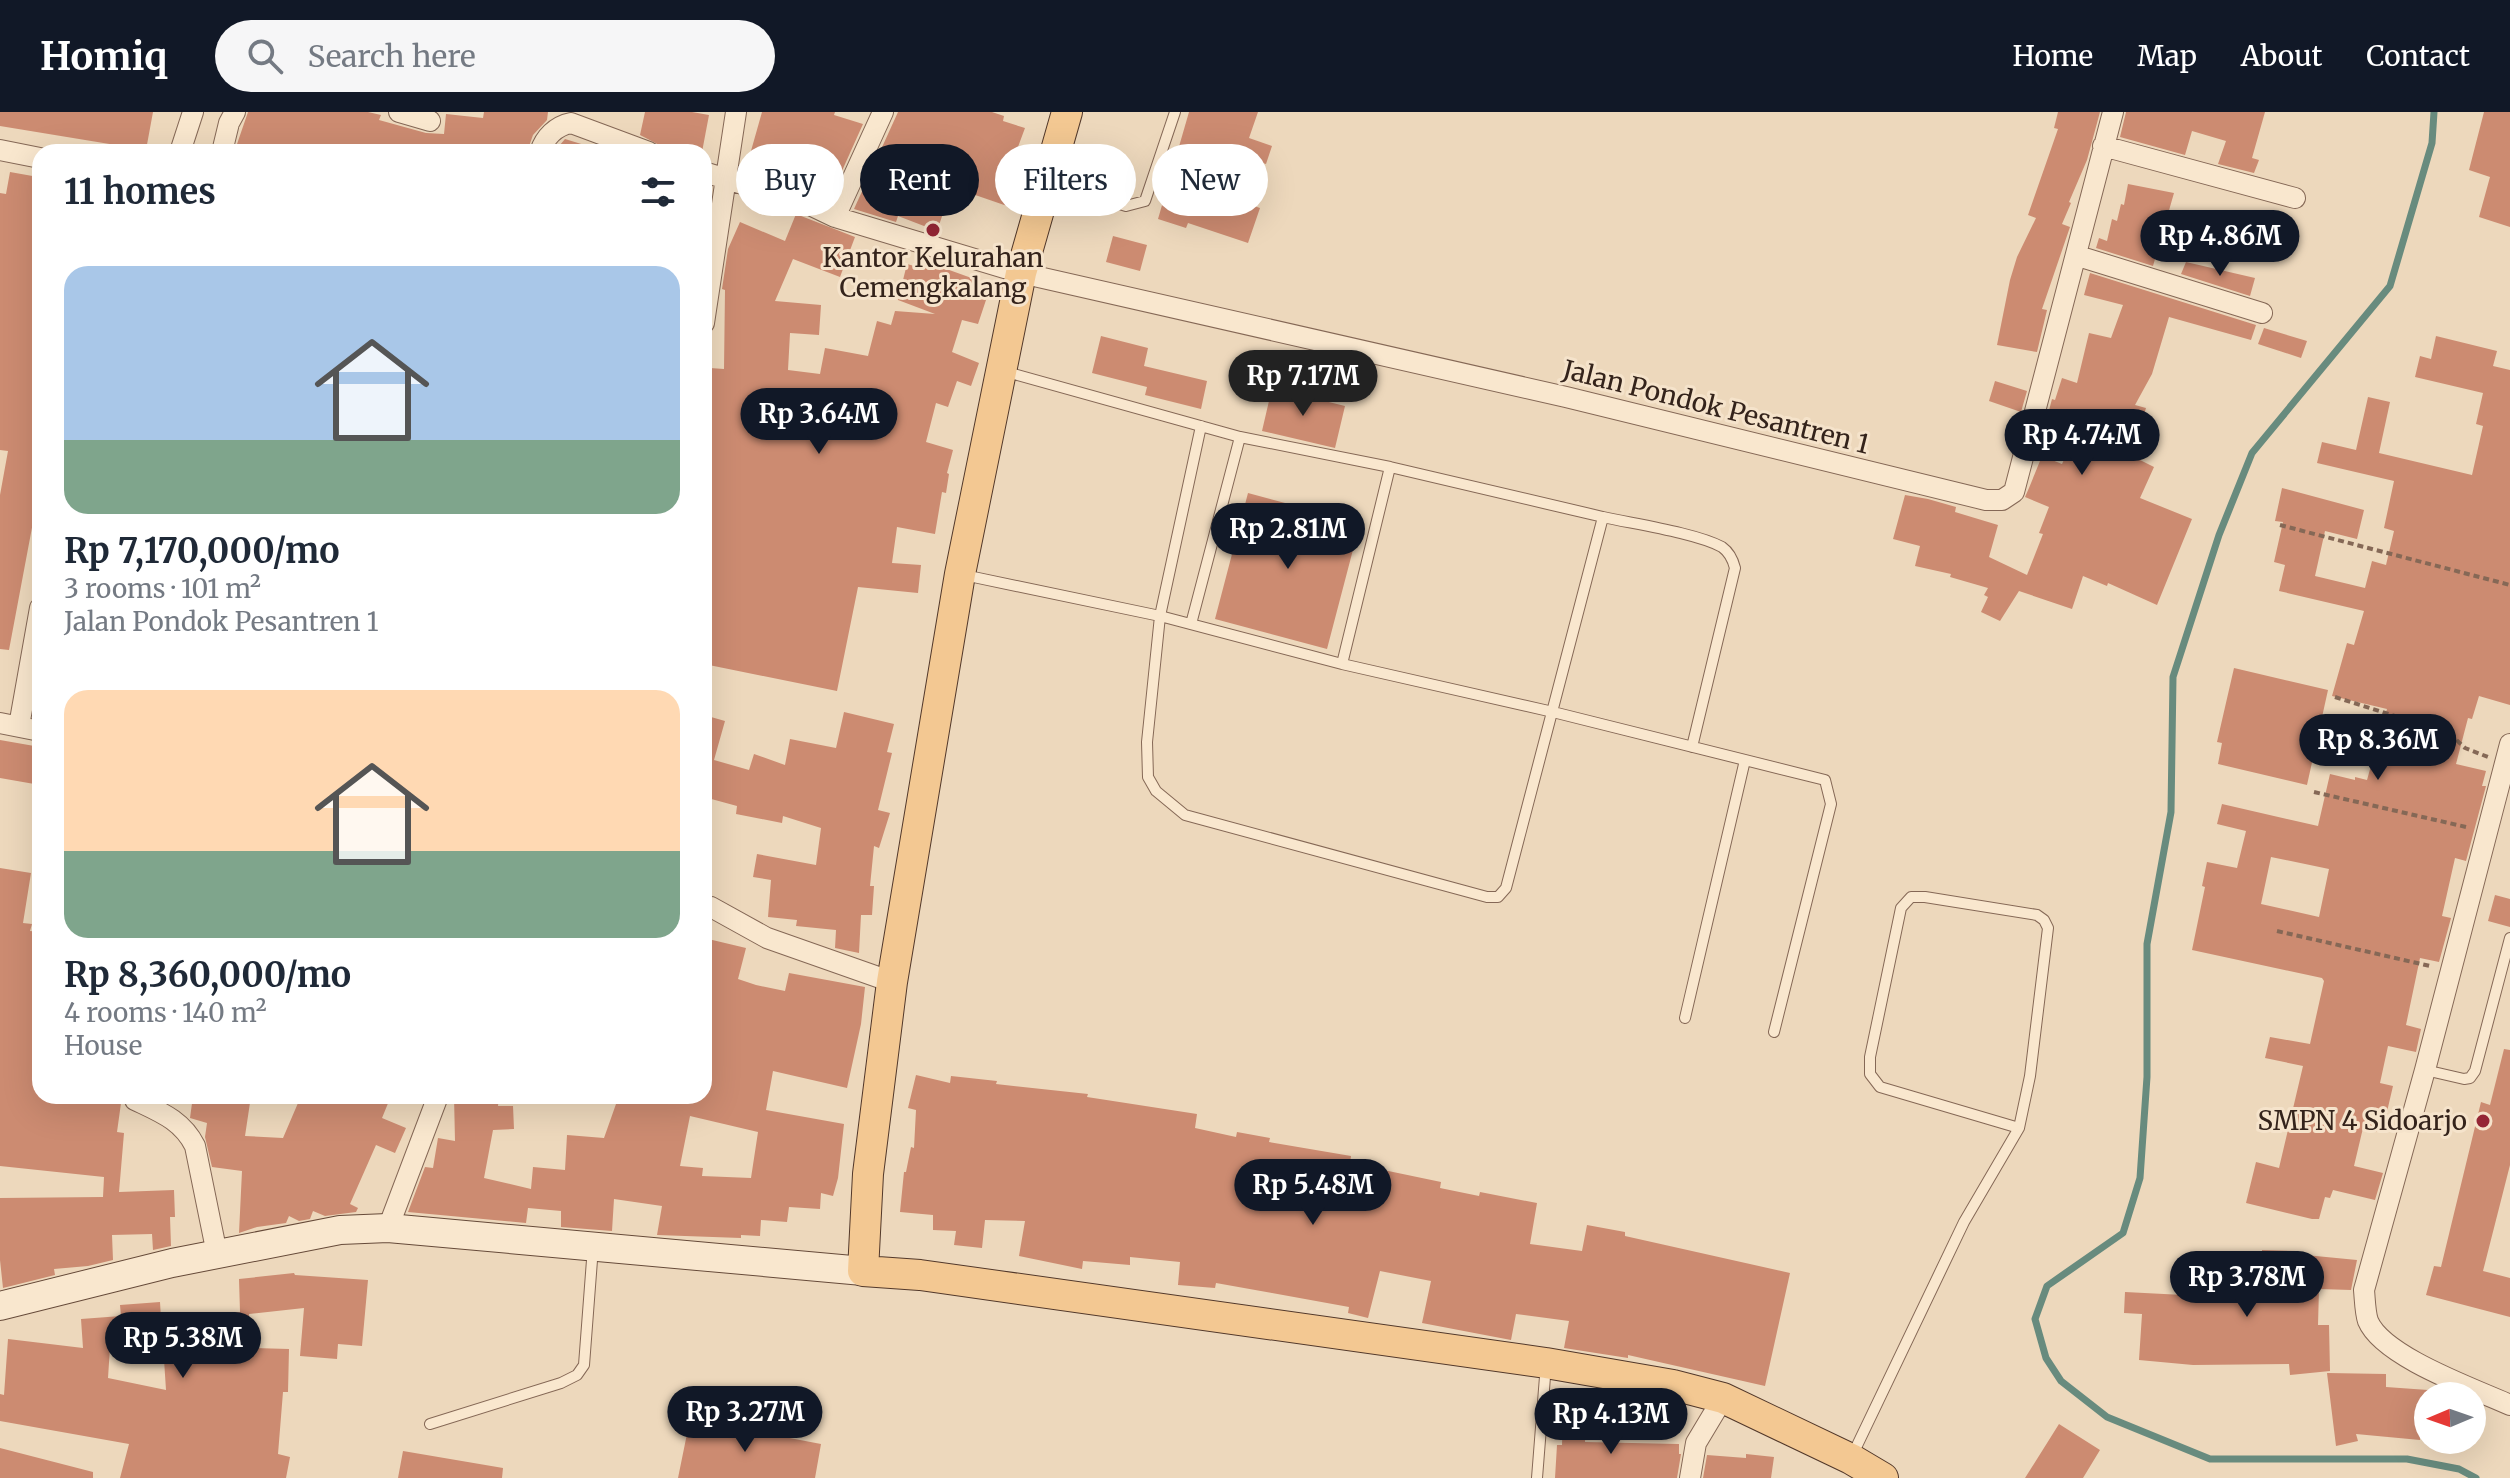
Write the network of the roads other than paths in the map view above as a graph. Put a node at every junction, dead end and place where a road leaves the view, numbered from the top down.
1 (193, 112) edge
2 (235, 112) edge
3 (399, 112) edge
4 (736, 112) edge
5 (883, 112) edge
6 (1067, 112) edge
7 (1175, 112) edge
8 (2113, 112) edge
9 (573, 118) edge
10 (430, 121) dead end
11 (183, 144) edge
12 (224, 144) edge
13 (545, 144) edge
14 (631, 144) edge
15 (1057, 144) edge
16 (2103, 146) junction
17 (0, 150) edge
18 (32, 156) edge
19 (712, 175) edge
20 (726, 181) junction
21 (2295, 198) dead end
22 (1136, 203) edge
23 (1036, 216) edge
24 (835, 217) junction
25 (2078, 256) junction
26 (712, 271) edge
27 (1021, 273) junction
28 (2262, 313) dead end
29 (999, 370) junction
30 (1201, 426) junction
31 (1240, 437) junction
32 (1390, 467) junction
33 (1603, 517) junction
34 (960, 574) junction
35 (1160, 616) junction
36 (1191, 624) junction
37 (32, 638) edge
38 (1342, 664) junction
39 (1553, 712) junction
40 (9, 724) edge
41 (32, 729) edge
42 (1692, 747) junction
43 (2508, 754) edge
44 (1745, 760) junction
45 (712, 908) edge
46 (2510, 938) edge
47 (892, 982) junction
48 (1685, 1018) dead end
49 (1774, 1032) dead end
50 (2425, 1070) junction
51 (143, 1104) edge
52 (435, 1104) edge
53 (2019, 1128) junction
54 (388, 1228) junction
55 (593, 1246) junction
56 (217, 1254) junction
57 (863, 1271) junction
58 (0, 1306) edge
59 (1546, 1363) junction
60 (1723, 1398) junction
61 (2510, 1405) edge
62 (430, 1424) dead end
63 (1870, 1472) edge
64 (1537, 1478) edge
65 (1690, 1478) edge

1 - 11 street
2 - 12 street
3 - 10 street
4 - 20 street
5 - 24 street
6 - 15 main road
7 - 22 lane
8 - 16 street, Jalan Pondok Pesantren 1
9 - 13 street
9 - 14 street
16 - 21 street
16 - 25 street, Jalan Pondok Pesantren 1
17 - 18 street
19 - 20 street, Jalan Pondok Pesantren 1
20 - 24 street, Jalan Pondok Pesantren 1
20 - 26 street
23 - 27 main road
24 - 27 street, Jalan Pondok Pesantren 1
25 - 27 street, Jalan Pondok Pesantren 1
25 - 28 street
27 - 29 main road
29 - 30 lane
29 - 34 main road
30 - 31 lane
30 - 35 lane
31 - 32 lane
31 - 36 lane
32 - 33 lane
32 - 38 lane
33 - 39 lane
33 - 42 lane
34 - 35 lane
34 - 47 main road
35 - 36 lane
35 - 39 lane
36 - 38 lane
37 - 40 street
38 - 39 lane
39 - 42 lane
40 - 41 street
42 - 44 lane
43 - 50 street
44 - 48 lane
44 - 49 lane
45 - 47 street
46 - 50 lane
47 - 57 main road
50 - 61 street
51 - 56 street
52 - 54 street
53 - 53 lane
53 - 63 lane
54 - 55 main road
54 - 56 main road
55 - 57 main road
55 - 62 lane
56 - 58 main road
57 - 59 main road
59 - 60 main road
59 - 64 lane
60 - 63 main road
60 - 65 street

